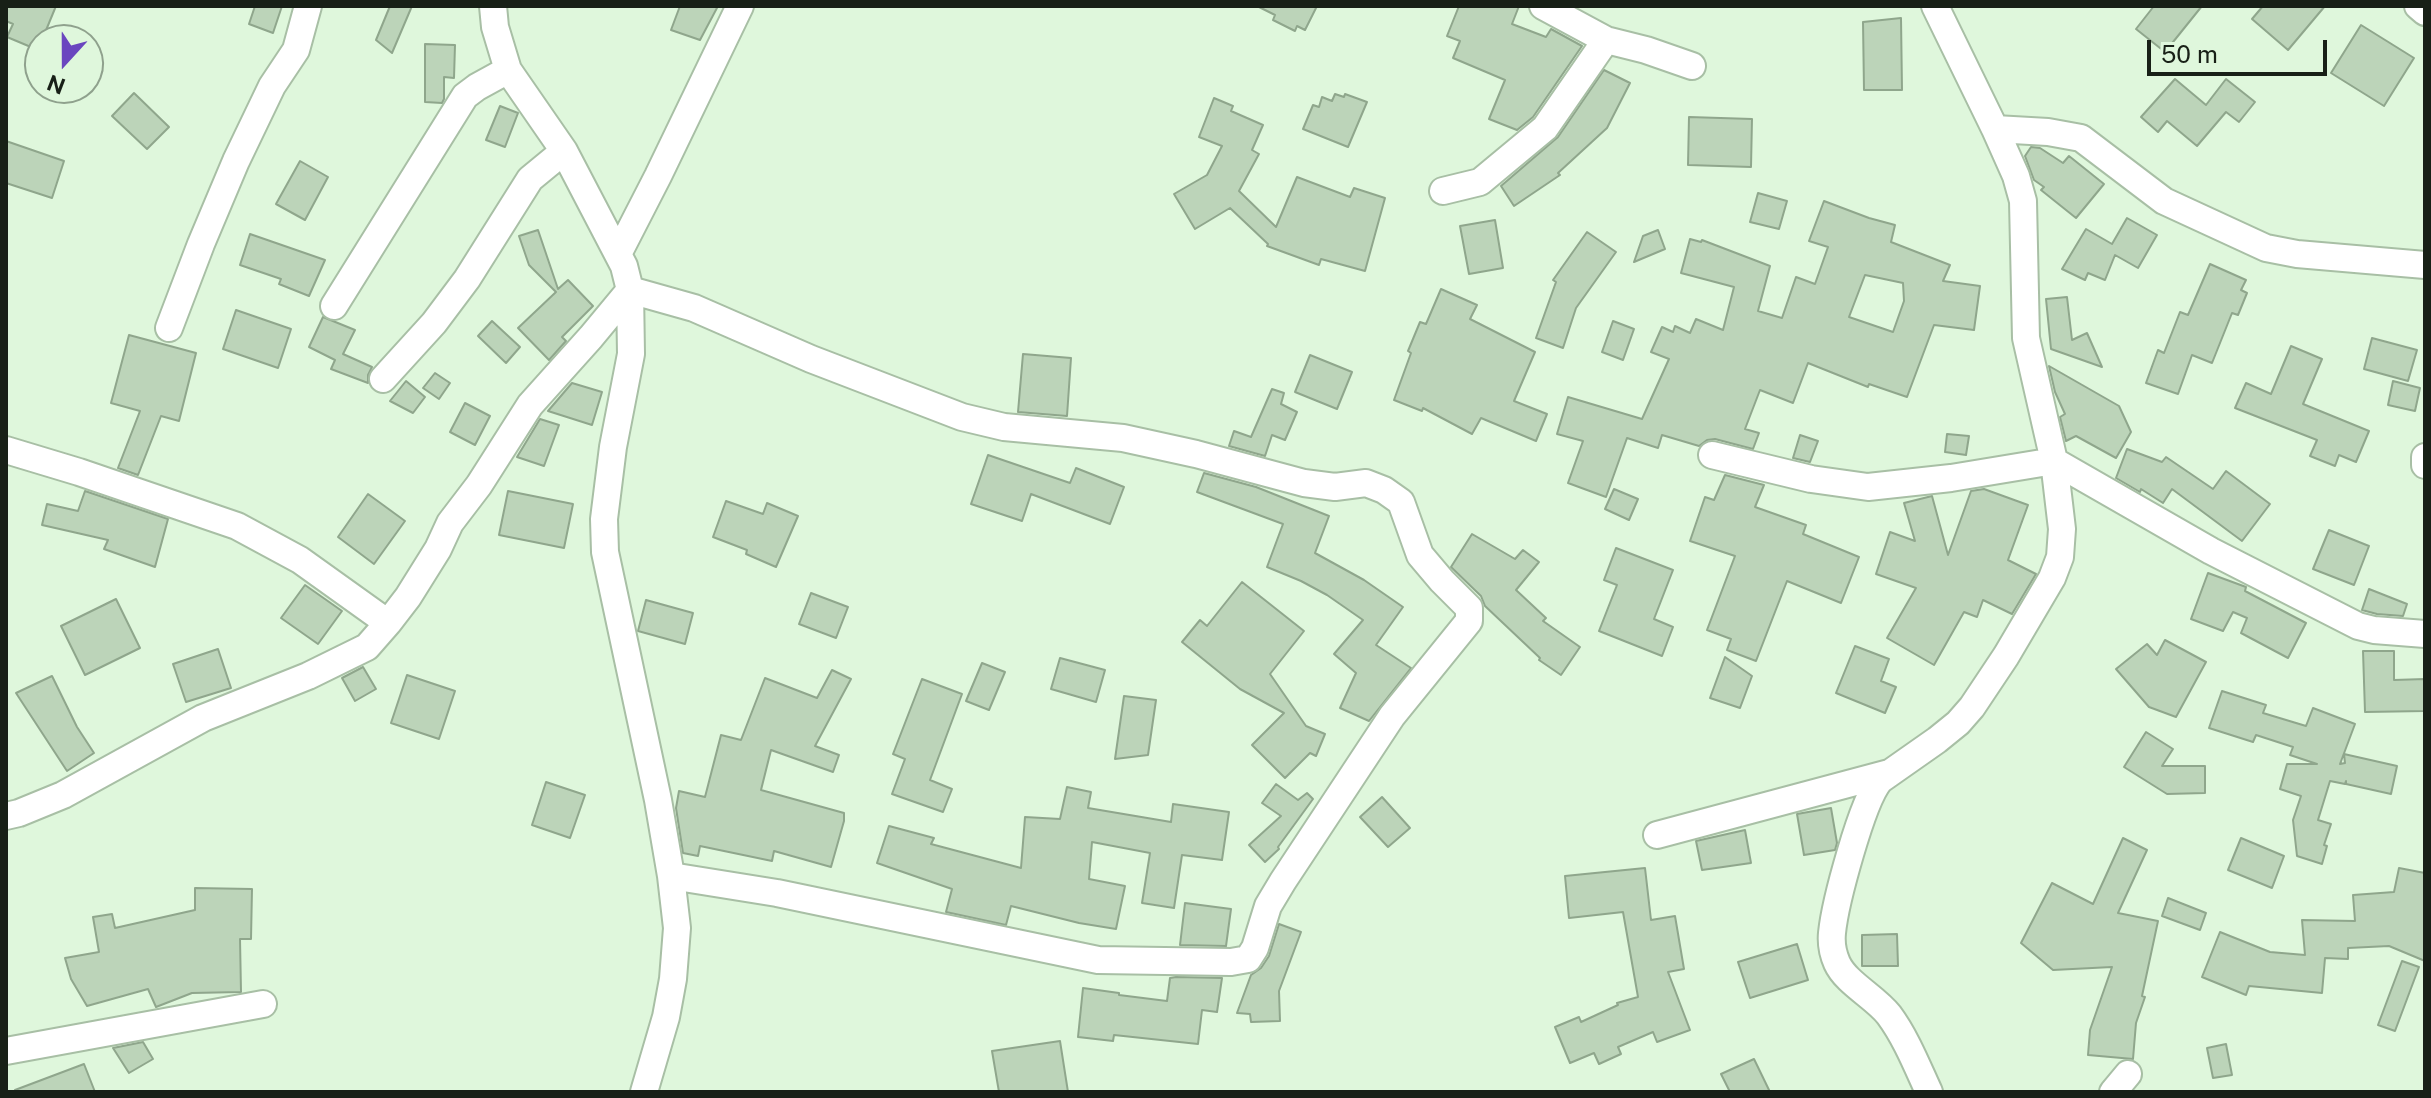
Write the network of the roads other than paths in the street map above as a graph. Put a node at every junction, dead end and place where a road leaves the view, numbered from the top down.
1 (308, 6) edge
2 (493, 6) edge
3 (740, 6) edge
4 (1543, 6) edge
5 (1935, 6) edge
6 (2418, 6) edge
7 (2425, 12) edge
8 (1606, 40) junction
9 (1692, 66) dead end
10 (508, 70) junction
11 (1995, 129) junction
12 (564, 151) junction
13 (1443, 191) dead end
14 (618, 254) junction
15 (2425, 265) edge
16 (630, 290) junction
17 (334, 306) dead end
18 (169, 328) dead end
19 (383, 379) dead end
20 (6, 450) edge
21 (1712, 455) dead end
22 (2425, 457) edge
23 (2054, 461) junction
24 (2425, 465) edge
25 (388, 623) junction
26 (2425, 634) edge
27 (1889, 773) junction
28 (6, 816) edge
29 (1657, 835) dead end
30 (671, 876) junction
31 (263, 1004) dead end
32 (6, 1051) edge
33 (644, 1092) edge
34 (1929, 1092) edge

1 - 18 street
2 - 10 street
3 - 14 street
4 - 8 street
5 - 11 street
6 - 7 street
8 - 9 street
8 - 13 street
10 - 12 street
10 - 17 street
11 - 15 street
11 - 23 street
12 - 14 street
12 - 19 street
14 - 16 street
16 - 25 street
16 - 30 street
16 - 30 street
20 - 25 street
21 - 23 street
22 - 24 street
23 - 26 street
23 - 27 street
25 - 28 street
27 - 29 street
27 - 34 street
30 - 33 street
31 - 32 street

